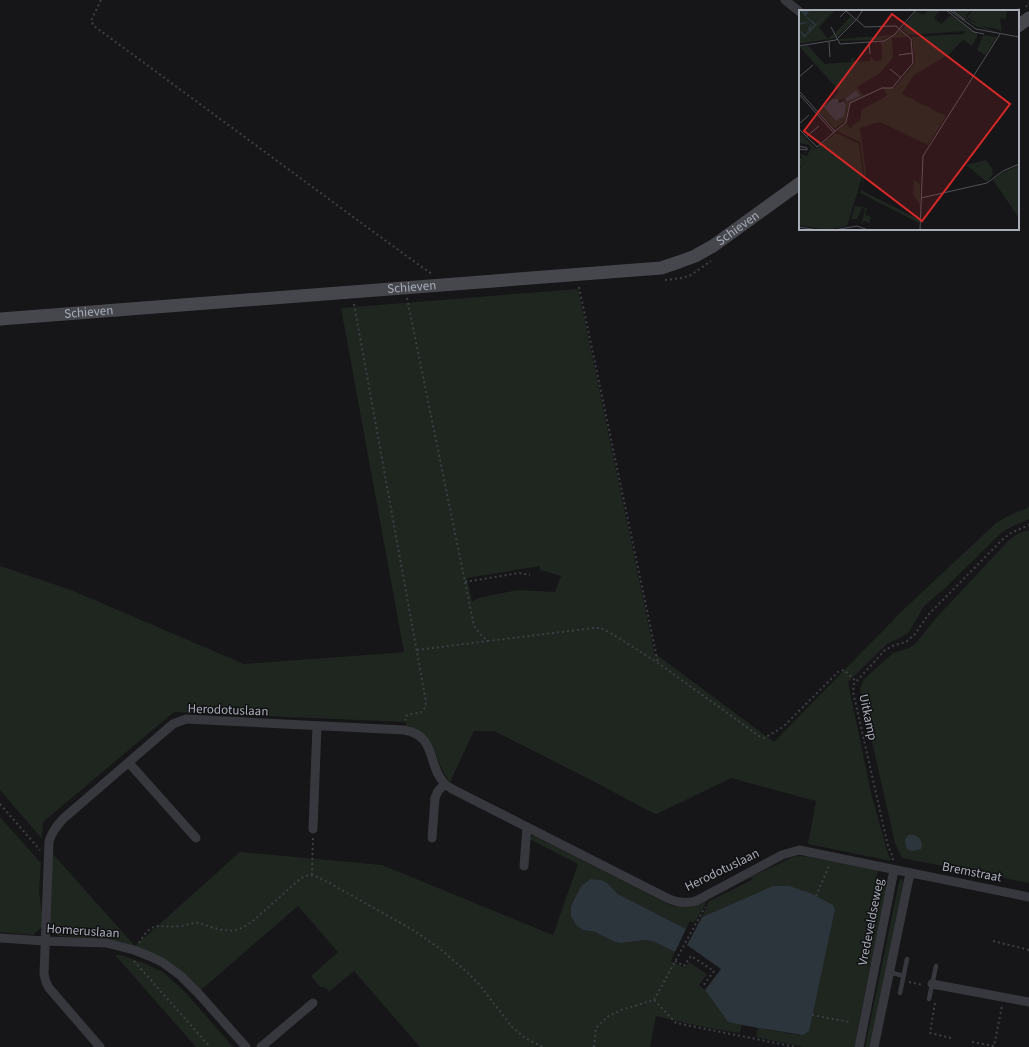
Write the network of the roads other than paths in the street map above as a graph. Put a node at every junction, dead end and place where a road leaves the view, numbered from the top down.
1 (785, 0) edge
2 (799, 11) edge
3 (1029, 18) edge
4 (1019, 25) edge
5 (799, 184) edge
6 (0, 319) edge
7 (317, 727) junction
8 (129, 763) junction
9 (445, 784) junction
10 (527, 827) junction
11 (313, 829) road end
12 (196, 838) dead end
13 (432, 838) dead end
14 (524, 866) dead end
15 (894, 870) junction
16 (910, 873) junction
17 (1029, 897) edge
18 (0, 938) edge
19 (45, 941) junction
20 (907, 959) dead end
21 (936, 966) dead end
22 (889, 972) junction
23 (903, 979) junction
24 (932, 985) junction
25 (900, 993) dead end
26 (929, 999) road end
27 (1029, 1002) edge
28 (313, 1003) dead end
29 (100, 1047) edge
30 (246, 1047) edge
31 (261, 1047) edge
32 (859, 1047) edge
33 (874, 1047) edge

1 - 2 street
3 - 4 street
5 - 6 street, Schieven
7 - 8 street, Herodotuslaan
7 - 9 street, Herodotuslaan
7 - 11 street
8 - 12 street
8 - 19 street, Herodotuslaan
9 - 10 street, Herodotuslaan
9 - 13 street
10 - 14 street
10 - 15 street, Herodotuslaan
15 - 16 street, Vredeveldseweg
15 - 32 street, Vredeveldseweg
16 - 17 street, Bremstraat
16 - 22 street, Vredeveldseweg
18 - 19 street, Homeruslaan
19 - 29 street, Herodotuslaan
19 - 30 street, Homeruslaan
20 - 23 lane
21 - 24 lane
22 - 23 lane, Vredeveldseweg
22 - 33 street, Vredeveldseweg
23 - 25 lane
24 - 26 lane
24 - 27 street
28 - 31 street

